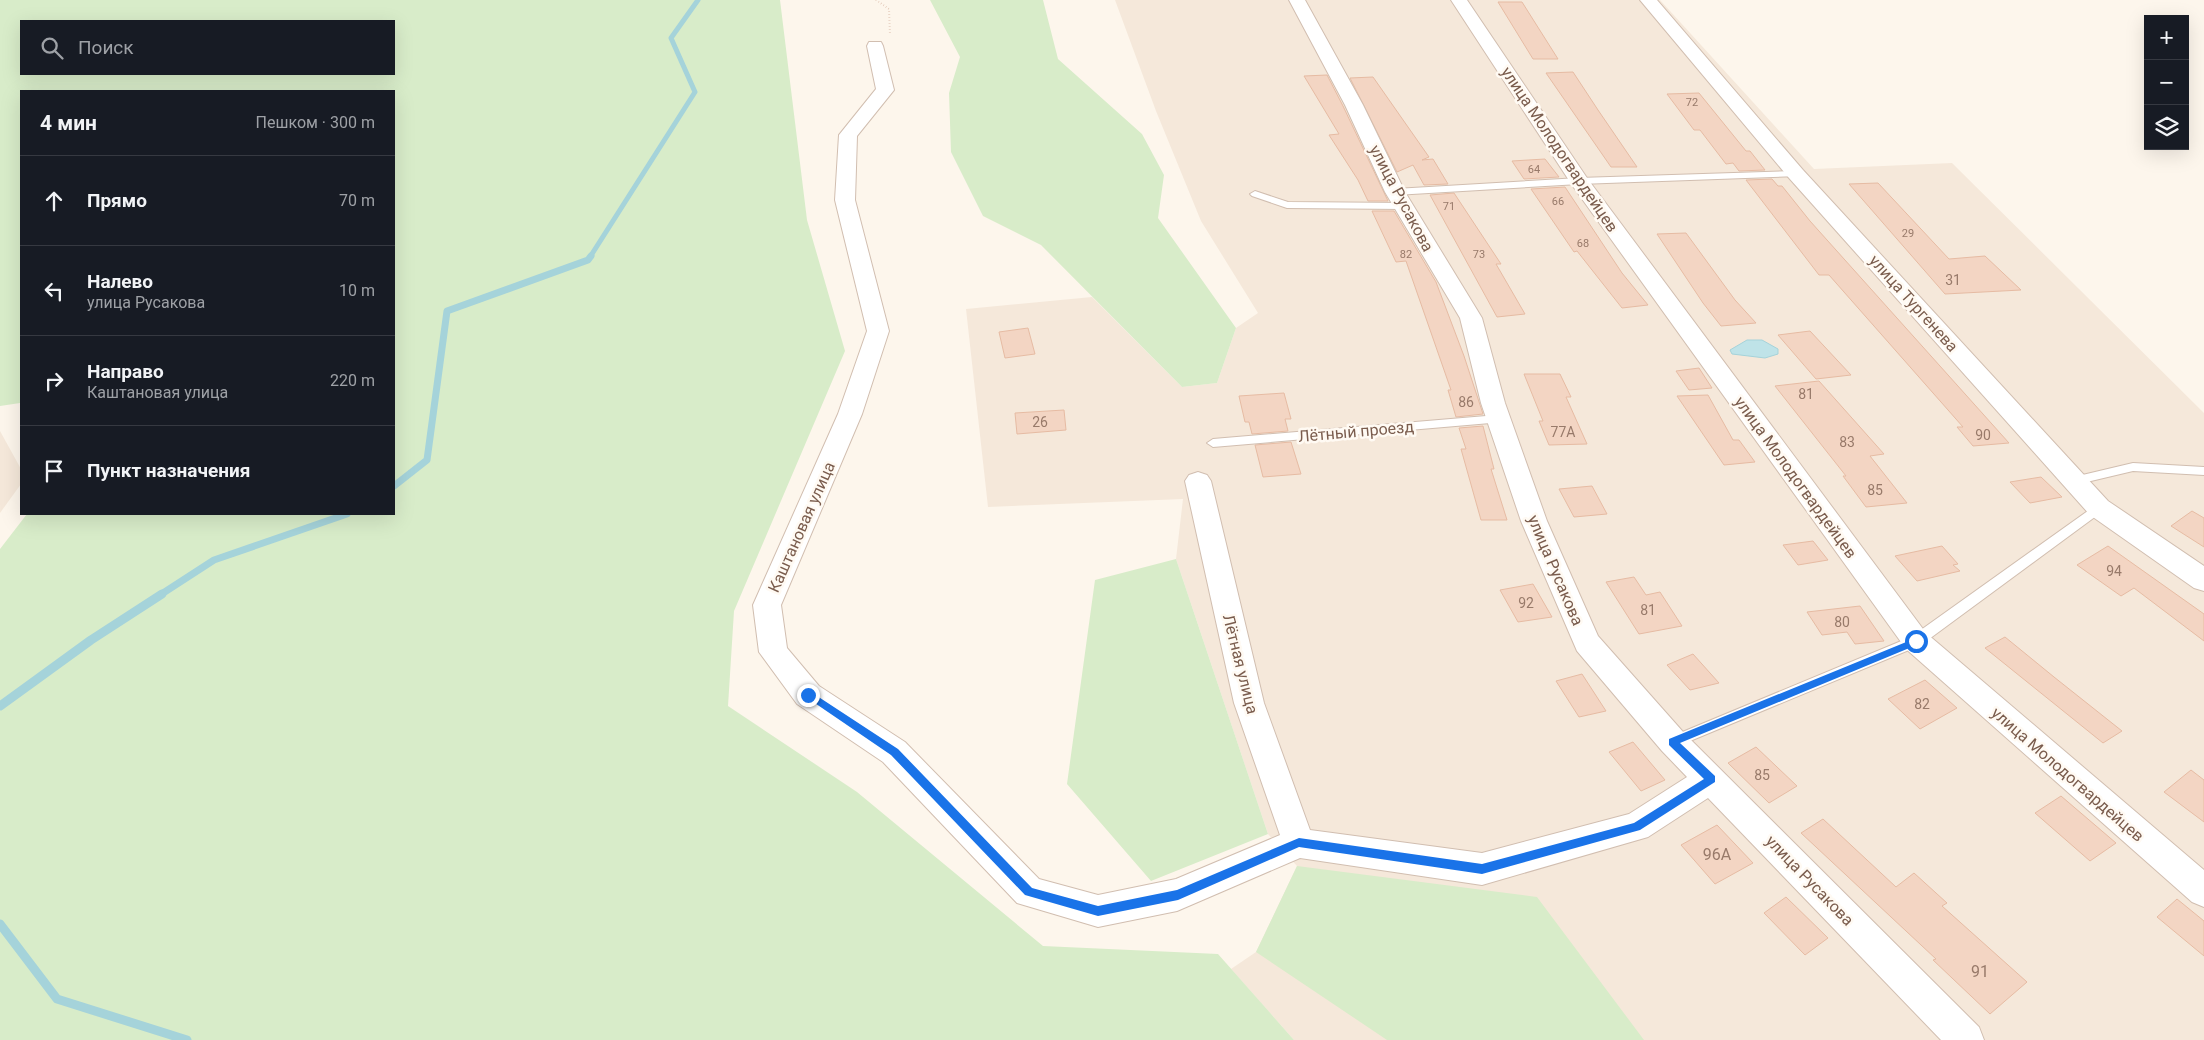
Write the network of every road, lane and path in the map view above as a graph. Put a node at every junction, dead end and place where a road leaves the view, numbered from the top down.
1 (876, 0) edge
2 (1297, 0) edge
3 (1459, 0) edge
4 (1648, 0) edge
5 (875, 46) joint
6 (1796, 174) junction
7 (1579, 182) junction
8 (1255, 194) dead end
9 (1399, 199) junction
10 (1498, 418) junction
11 (1213, 443) dead end
12 (2204, 471) edge
13 (1198, 481) dead end
14 (2074, 481) junction
15 (2099, 508) junction
16 (2204, 580) edge
17 (1916, 641) junction
18 (1673, 742) junction
19 (1711, 779) junction
20 (1299, 843) junction
21 (2204, 892) edge
22 (1966, 1040) edge

1 - 5 path
2 - 9 street, улица Русакова
3 - 7 street, улица Молодогвардейцев
4 - 6 street, улица Тургенева
5 - 20 street, Каштановая улица
6 - 7 lane
6 - 14 street, улица Тургенева
7 - 9 lane
7 - 17 street, улица Молодогвардейцев
8 - 9 lane
9 - 10 street, улица Русакова
10 - 11 lane, Лётный проезд
10 - 18 street, улица Русакова
12 - 14 lane
13 - 20 street, Лётная улица
14 - 15 street, улица Тургенева
15 - 16 street, улица Тургенева
15 - 17 lane
17 - 18 lane
17 - 21 street, улица Молодогвардейцев
18 - 19 street, улица Русакова
19 - 20 street
19 - 22 street, улица Русакова

